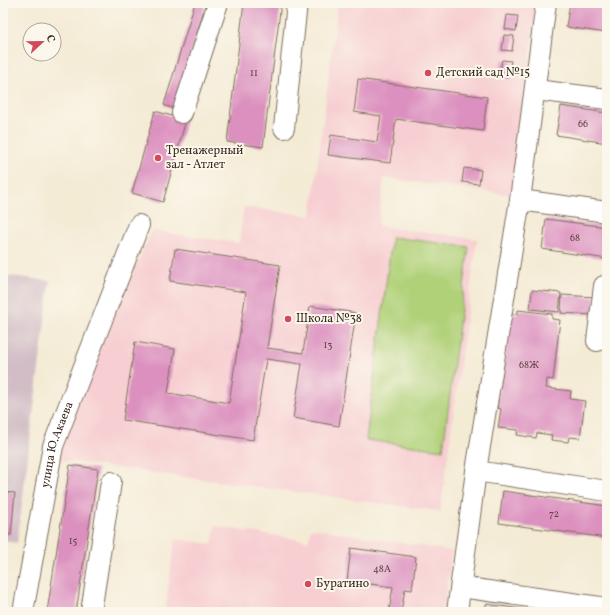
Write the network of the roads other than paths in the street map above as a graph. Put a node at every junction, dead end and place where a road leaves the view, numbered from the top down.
1 (218, 3) edge
2 (297, 3) edge
3 (546, 3) edge
4 (536, 90) junction
5 (607, 99) edge
6 (182, 113) dead end
7 (284, 128) dead end
8 (520, 200) junction
9 (607, 212) edge
10 (139, 225) dead end
11 (604, 286) dead end
12 (597, 341) dead end
13 (476, 471) junction
14 (111, 482) dead end
15 (607, 491) edge
16 (461, 588) junction
17 (607, 608) edge
18 (22, 612) edge
19 (91, 612) edge
20 (457, 612) edge

1 - 6 street
2 - 7 street
3 - 4 street
4 - 5 street
4 - 8 street
8 - 9 street
8 - 13 street
10 - 18 street, улица Ю.Акаева
11 - 12 street
13 - 15 street
13 - 16 street
14 - 19 street
16 - 17 street
16 - 20 street

